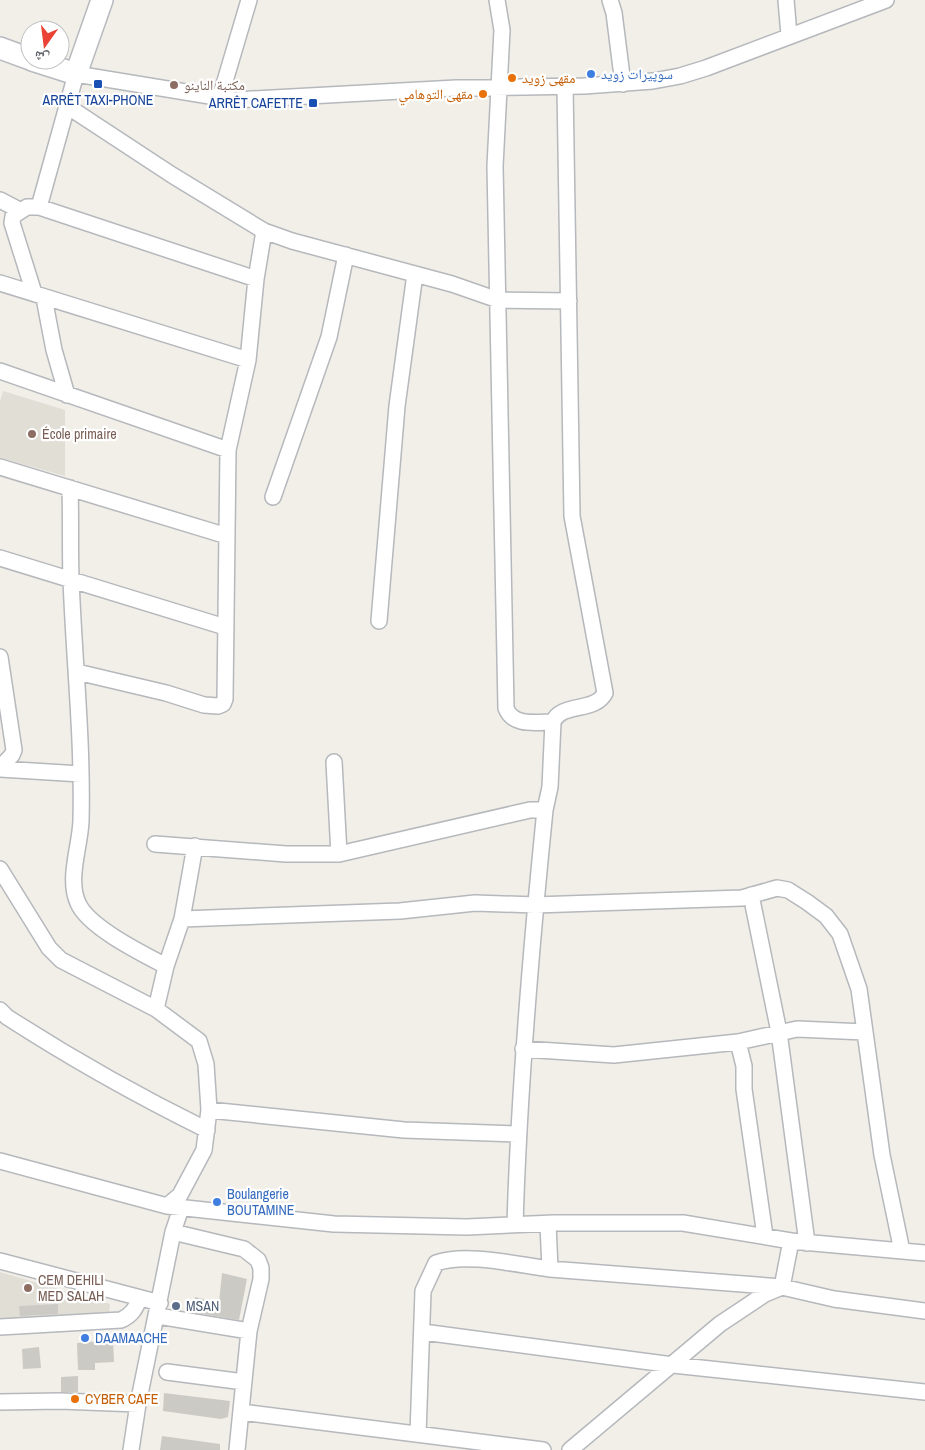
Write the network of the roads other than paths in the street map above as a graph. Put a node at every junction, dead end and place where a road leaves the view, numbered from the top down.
1 (102, 0) edge
2 (249, 0) edge
3 (497, 0) edge
4 (610, 0) edge
5 (786, 0) edge
6 (886, 0) edge
7 (789, 35) junction
8 (0, 48) edge
9 (20, 56) edge
10 (63, 70) edge
11 (76, 74) junction
12 (623, 84) junction
13 (565, 86) junction
14 (500, 88) junction
15 (220, 98) junction
16 (68, 106) junction
17 (0, 200) edge
18 (39, 207) junction
19 (19, 210) junction
20 (264, 231) junction
21 (346, 255) junction
22 (415, 274) junction
23 (256, 279) junction
24 (0, 283) edge
25 (39, 296) junction
26 (498, 300) junction
27 (568, 301) junction
28 (248, 360) junction
29 (0, 371) edge
30 (67, 395) junction
31 (228, 450) junction
32 (0, 467) edge
33 (70, 488) junction
34 (273, 497) dead end
35 (227, 536) junction
36 (0, 558) edge
37 (71, 580) junction
38 (378, 621) dead end
39 (225, 626) junction
40 (0, 657) edge
41 (77, 672) junction
42 (553, 722) junction
43 (334, 762) dead end
44 (0, 769) edge
45 (81, 774) junction
46 (545, 810) junction
47 (154, 844) dead end
48 (196, 846) junction
49 (339, 854) junction
50 (0, 869) edge
51 (751, 895) junction
52 (535, 905) junction
53 (182, 919) junction
54 (166, 966) junction
55 (156, 1009) junction
56 (0, 1010) edge
57 (779, 1032) junction
58 (865, 1032) junction
59 (738, 1042) junction
60 (523, 1049) junction
61 (209, 1110) junction
62 (207, 1130) junction
63 (518, 1134) junction
64 (0, 1161) edge
65 (174, 1207) junction
66 (548, 1224) junction
67 (515, 1225) junction
68 (173, 1232) junction
69 (765, 1236) junction
70 (791, 1241) junction
71 (807, 1243) junction
72 (902, 1251) junction
73 (925, 1253) edge
74 (0, 1261) edge
75 (550, 1269) junction
76 (782, 1287) junction
77 (140, 1298) junction
78 (159, 1310) junction
79 (925, 1311) edge
80 (0, 1327) edge
81 (249, 1331) junction
82 (422, 1332) junction
83 (673, 1365) junction
84 (167, 1372) dead end
85 (244, 1382) junction
86 (925, 1392) edge
87 (0, 1402) edge
88 (138, 1404) junction
89 (241, 1412) junction
90 (418, 1434) junction
91 (131, 1450) edge
92 (236, 1450) edge
93 (543, 1450) edge
94 (570, 1450) edge

1 - 11 main road
2 - 15 street
3 - 14 street
4 - 12 street
5 - 7 street
6 - 7 street
7 - 12 street
8 - 9 main road
10 - 11 main road
11 - 15 street
11 - 16 street
12 - 13 street
13 - 14 street
13 - 27 street
14 - 15 street
14 - 26 street
16 - 18 street
16 - 20 street
17 - 19 street
18 - 19 street
18 - 23 street
19 - 25 street
20 - 21 street
20 - 23 street
21 - 22 street
21 - 34 street
22 - 26 street
22 - 38 street
23 - 28 street
24 - 25 street
25 - 28 street
25 - 30 street
26 - 27 street
26 - 42 street
27 - 42 street
28 - 31 street
29 - 30 street
30 - 31 street
31 - 35 street
32 - 33 street
33 - 35 street
33 - 37 street
35 - 39 street
36 - 37 street
37 - 39 street
37 - 41 street
39 - 41 street
40 - 44 street
41 - 45 street
42 - 46 street
43 - 49 street
44 - 45 street
45 - 54 street
46 - 49 street
46 - 52 street
47 - 48 street
48 - 49 street
48 - 53 street
50 - 55 street
51 - 52 street
51 - 57 street
51 - 58 street
52 - 53 street
52 - 60 street
53 - 54 street
54 - 55 street
55 - 61 street
56 - 62 street
57 - 58 street
57 - 59 street
57 - 71 street
58 - 72 street
59 - 60 street
59 - 69 street
60 - 63 street
61 - 62 street
61 - 63 street
62 - 65 street
63 - 67 street
64 - 65 street
65 - 67 street
65 - 68 street
66 - 67 street
66 - 69 street
66 - 75 street
68 - 78 street
68 - 81 street
69 - 70 street
70 - 71 street
70 - 76 street
71 - 72 street
72 - 73 street
74 - 77 street
75 - 76 street
75 - 82 street
76 - 79 street
76 - 83 street
77 - 78 street
77 - 80 street
78 - 81 street
78 - 88 street
81 - 85 street
82 - 83 street
82 - 90 street
83 - 86 street
83 - 94 street
84 - 85 street
85 - 89 street
87 - 88 street
88 - 91 street
89 - 90 street
89 - 92 street
90 - 93 street

